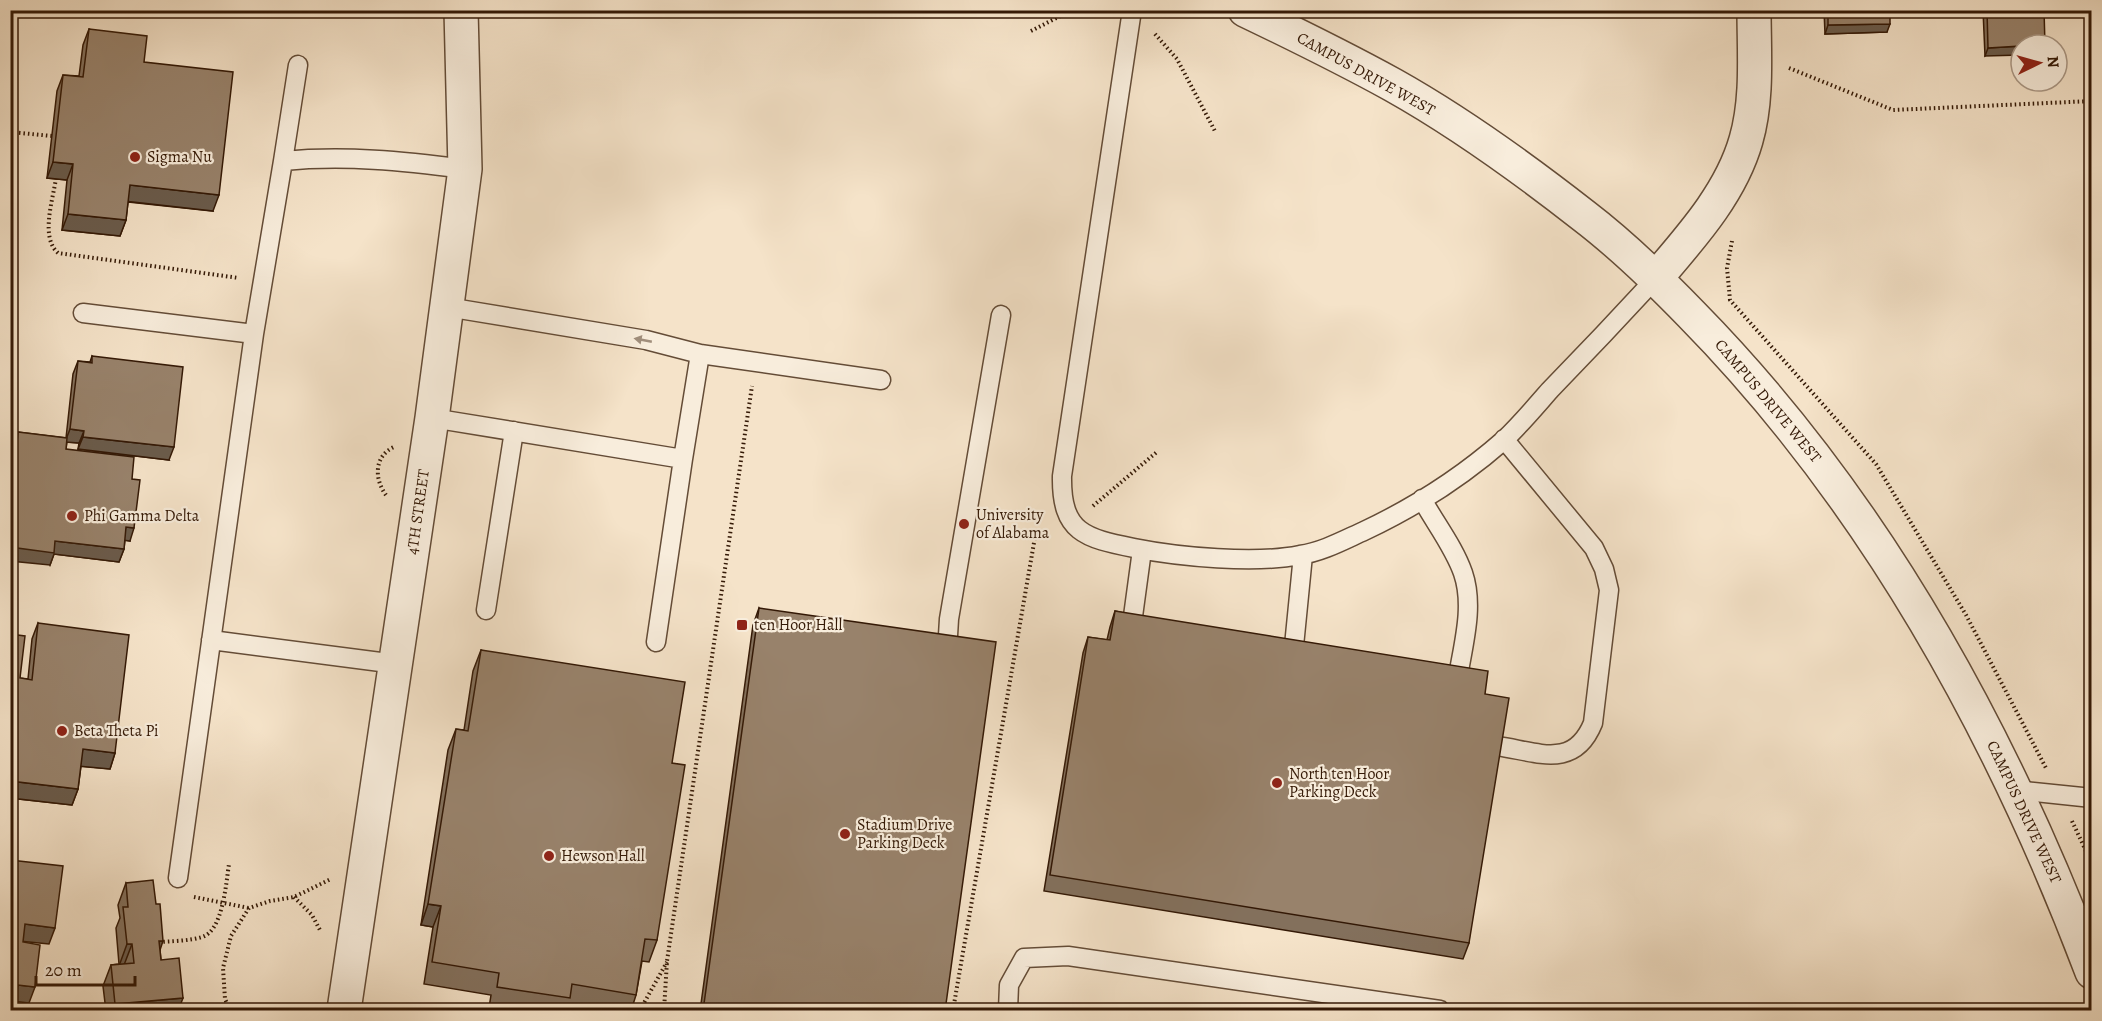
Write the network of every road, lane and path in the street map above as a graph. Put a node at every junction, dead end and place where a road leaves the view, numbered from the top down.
1 (461, 10) edge
2 (1071, 10) edge
3 (1132, 10) edge
4 (1245, 10) edge
5 (1754, 10) edge
6 (1031, 31) dead end
7 (1154, 34) dead end
8 (298, 65) dead end
9 (1784, 77) dead end
10 (2091, 101) edge
11 (10, 132) edge
12 (1216, 134) dead end
13 (52, 136) dead end
14 (283, 161) junction
15 (465, 170) junction
16 (56, 178) edge
17 (1733, 238) dead end
18 (1656, 278) junction
19 (262, 281) junction
20 (447, 307) junction
21 (83, 313) dead end
22 (1000, 315) dead end
23 (254, 334) junction
24 (700, 354) junction
25 (755, 362) junction
26 (881, 380) dead end
27 (432, 418) junction
28 (514, 431) junction
29 (1504, 439) junction
30 (400, 444) dead end
31 (1158, 451) dead end
32 (682, 459) junction
33 (1422, 499) junction
34 (392, 503) dead end
35 (1088, 509) dead end
36 (1054, 525) dead end
37 (1142, 550) junction
38 (1303, 555) junction
39 (486, 610) dead end
40 (1131, 630) edge
41 (211, 639) junction
42 (656, 642) dead end
43 (947, 652) edge
44 (1293, 656) edge
45 (396, 664) junction
46 (1456, 683) edge
47 (1497, 746) edge
48 (2015, 790) junction
49 (2059, 793) junction
50 (2091, 798) edge
51 (229, 864) dead end
52 (2091, 864) edge
53 (337, 876) dead end
54 (178, 878) dead end
55 (191, 896) dead end
56 (294, 897) junction
57 (222, 902) junction
58 (249, 908) junction
59 (322, 933) dead end
60 (154, 943) edge
61 (667, 961) junction
62 (2091, 972) edge
63 (231, 1011) edge
64 (344, 1011) edge
65 (640, 1011) edge
66 (664, 1011) edge
67 (953, 1011) edge
68 (1008, 1011) edge
69 (1440, 1011) edge

1 - 15 street, 4TH STREET
2 - 6 path
3 - 37 lane
4 - 18 street, CAMPUS DRIVE WEST
5 - 18 street
7 - 12 path
8 - 14 lane
9 - 10 path
11 - 13 path
14 - 15 lane
14 - 19 lane
15 - 20 street, 4TH STREET
16 - 19 path
17 - 49 path
18 - 29 lane
18 - 48 street, CAMPUS DRIVE WEST
19 - 23 lane
24 -> 20 lane
20 - 27 street, 4TH STREET
21 - 23 lane
22 - 43 lane
23 - 41 lane
24 - 25 lane
24 - 32 lane
25 - 26 lane
25 - 61 path
27 - 28 lane
27 - 45 street, 4TH STREET
28 - 32 lane
28 - 39 lane
29 - 33 lane
29 - 47 lane
30 - 34 path
31 - 35 path
32 - 42 lane
33 - 38 lane
33 - 46 lane
36 - 67 path
37 - 38 lane
37 - 40 lane
38 - 44 lane
41 - 45 lane
41 - 54 lane
45 - 64 street, 4TH STREET
48 - 49 lane
48 - 62 street, CAMPUS DRIVE WEST
49 - 50 lane
49 - 52 path
51 - 57 path
53 - 56 path
55 - 57 path
56 - 58 path
56 - 59 path
57 - 58 path
57 - 60 path
58 - 63 path
61 - 65 path
61 - 66 path
68 - 69 lane

